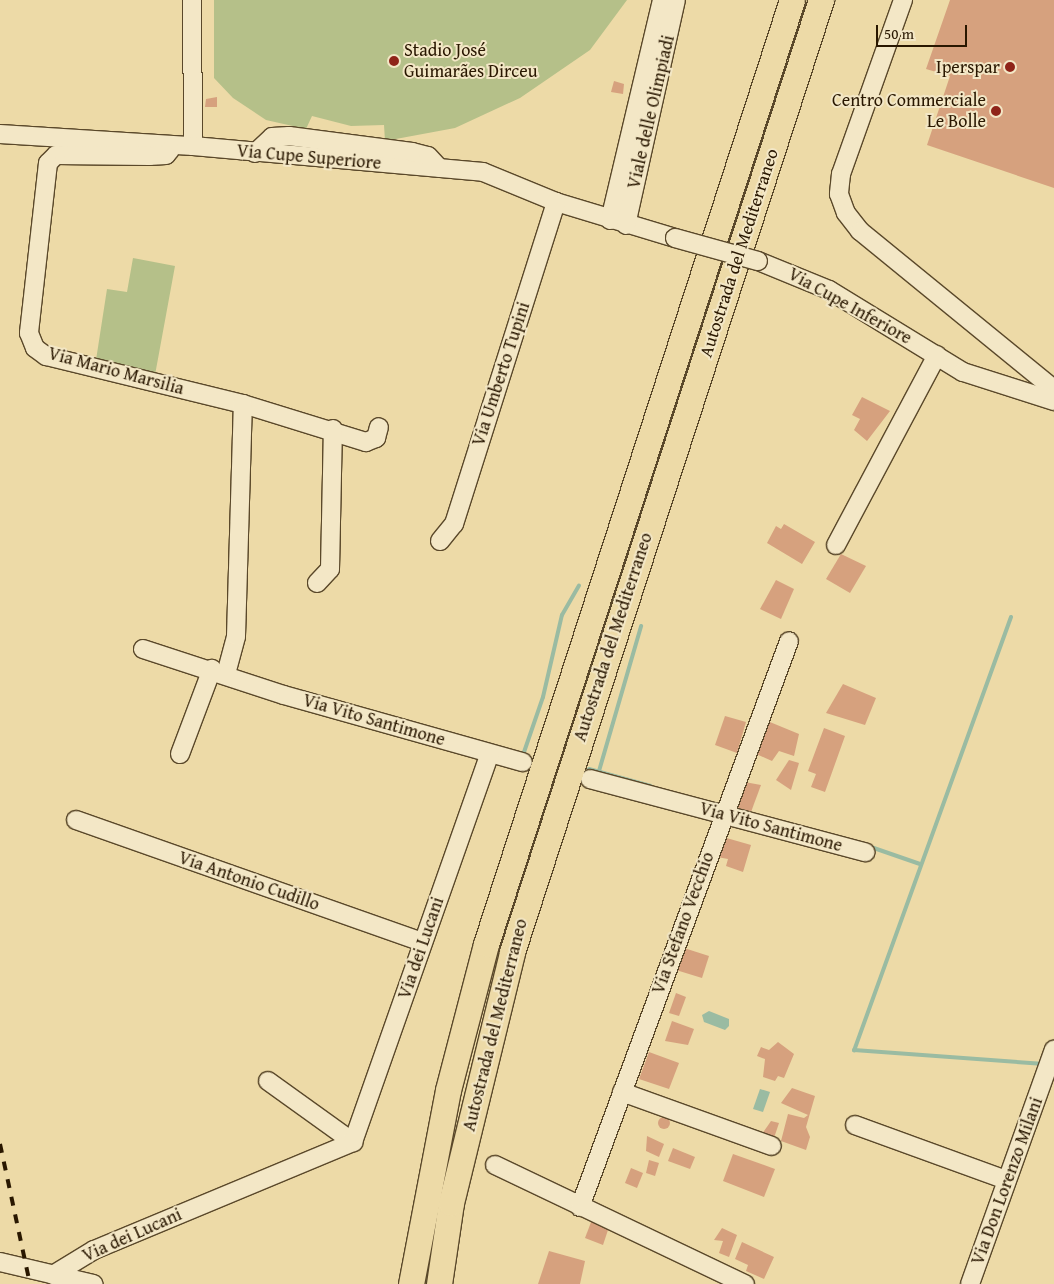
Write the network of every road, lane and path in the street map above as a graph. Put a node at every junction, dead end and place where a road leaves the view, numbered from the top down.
1 (192, 0) edge
2 (662, 0) edge
3 (676, 0) edge
4 (792, 0) edge
5 (821, 0) edge
6 (902, 0) edge
7 (0, 134) edge
8 (173, 145) junction
9 (192, 146) junction
10 (556, 202) junction
11 (618, 222) junction
12 (937, 356) junction
13 (1054, 389) edge
14 (1054, 401) edge
15 (243, 404) junction
16 (379, 427) dead end
17 (333, 429) junction
18 (440, 541) dead end
19 (836, 545) dead end
20 (317, 583) dead end
21 (789, 641) dead end
22 (143, 649) dead end
23 (219, 672) junction
24 (180, 754) dead end
25 (490, 754) junction
26 (523, 762) dead end
27 (590, 779) dead end
28 (722, 813) junction
29 (76, 820) dead end
30 (865, 852) dead end
31 (422, 942) junction
32 (1054, 1050) edge
33 (268, 1081) dead end
34 (448, 1090) junction
35 (622, 1092) junction
36 (475, 1100) junction
37 (855, 1125) dead end
38 (353, 1142) junction
39 (772, 1146) dead end
40 (495, 1165) dead end
41 (1006, 1180) junction
42 (580, 1207) junction
43 (0, 1262) edge
44 (53, 1275) junction
45 (71, 1282) edge
46 (93, 1284) edge
47 (397, 1284) edge
48 (411, 1284) edge
49 (439, 1284) edge
50 (450, 1284) edge
51 (745, 1284) edge
52 (970, 1284) edge

1 - 9 street
2 - 11 street, Viale delle Olimpiadi
3 - 11 street, Viale delle Olimpiadi
4 - 34 highway, Autostrada del Mediterraneo
5 - 36 highway, Autostrada del Mediterraneo
6 - 13 street
7 - 8 street, Via Cupe Superiore
8 - 9 street, Via Cupe Superiore
8 - 15 street, Via Mario Marsilia
9 - 10 street, Via Cupe Superiore
10 - 11 street, Via Cupe Superiore
10 - 18 street, Via Umberto Tupini
11 - 12 street, Via Cupe Inferiore, bridge
12 - 14 street, Via Cupe Inferiore
12 - 19 street
15 - 17 street, Via Mario Marsilia
15 - 23 street
16 - 17 street, Via Mario Marsilia
17 - 20 street
21 - 28 street, Via Stefano Vecchio
22 - 23 street, Via Vito Santimone
23 - 24 street
23 - 25 street, Via Vito Santimone
25 - 26 street, Via Vito Santimone
25 - 31 street, Via dei Lucani
27 - 28 street, Via Vito Santimone
28 - 30 street, Via Vito Santimone
28 - 35 street, Via Stefano Vecchio
29 - 31 street, Via Antonio Cudillo
31 - 38 street, Via dei Lucani
32 - 41 street, Via Don Lorenzo Milani
33 - 38 street
34 - 47 highway
34 - 48 highway, Autostrada del Mediterraneo
35 - 39 street
35 - 42 street, Via Stefano Vecchio
36 - 49 highway, Autostrada del Mediterraneo
36 - 50 highway
37 - 41 street
38 - 44 street, Via dei Lucani
40 - 42 street
41 - 52 street, Via Don Lorenzo Milani
42 - 51 street
43 - 44 street
44 - 45 street
45 - 46 street

